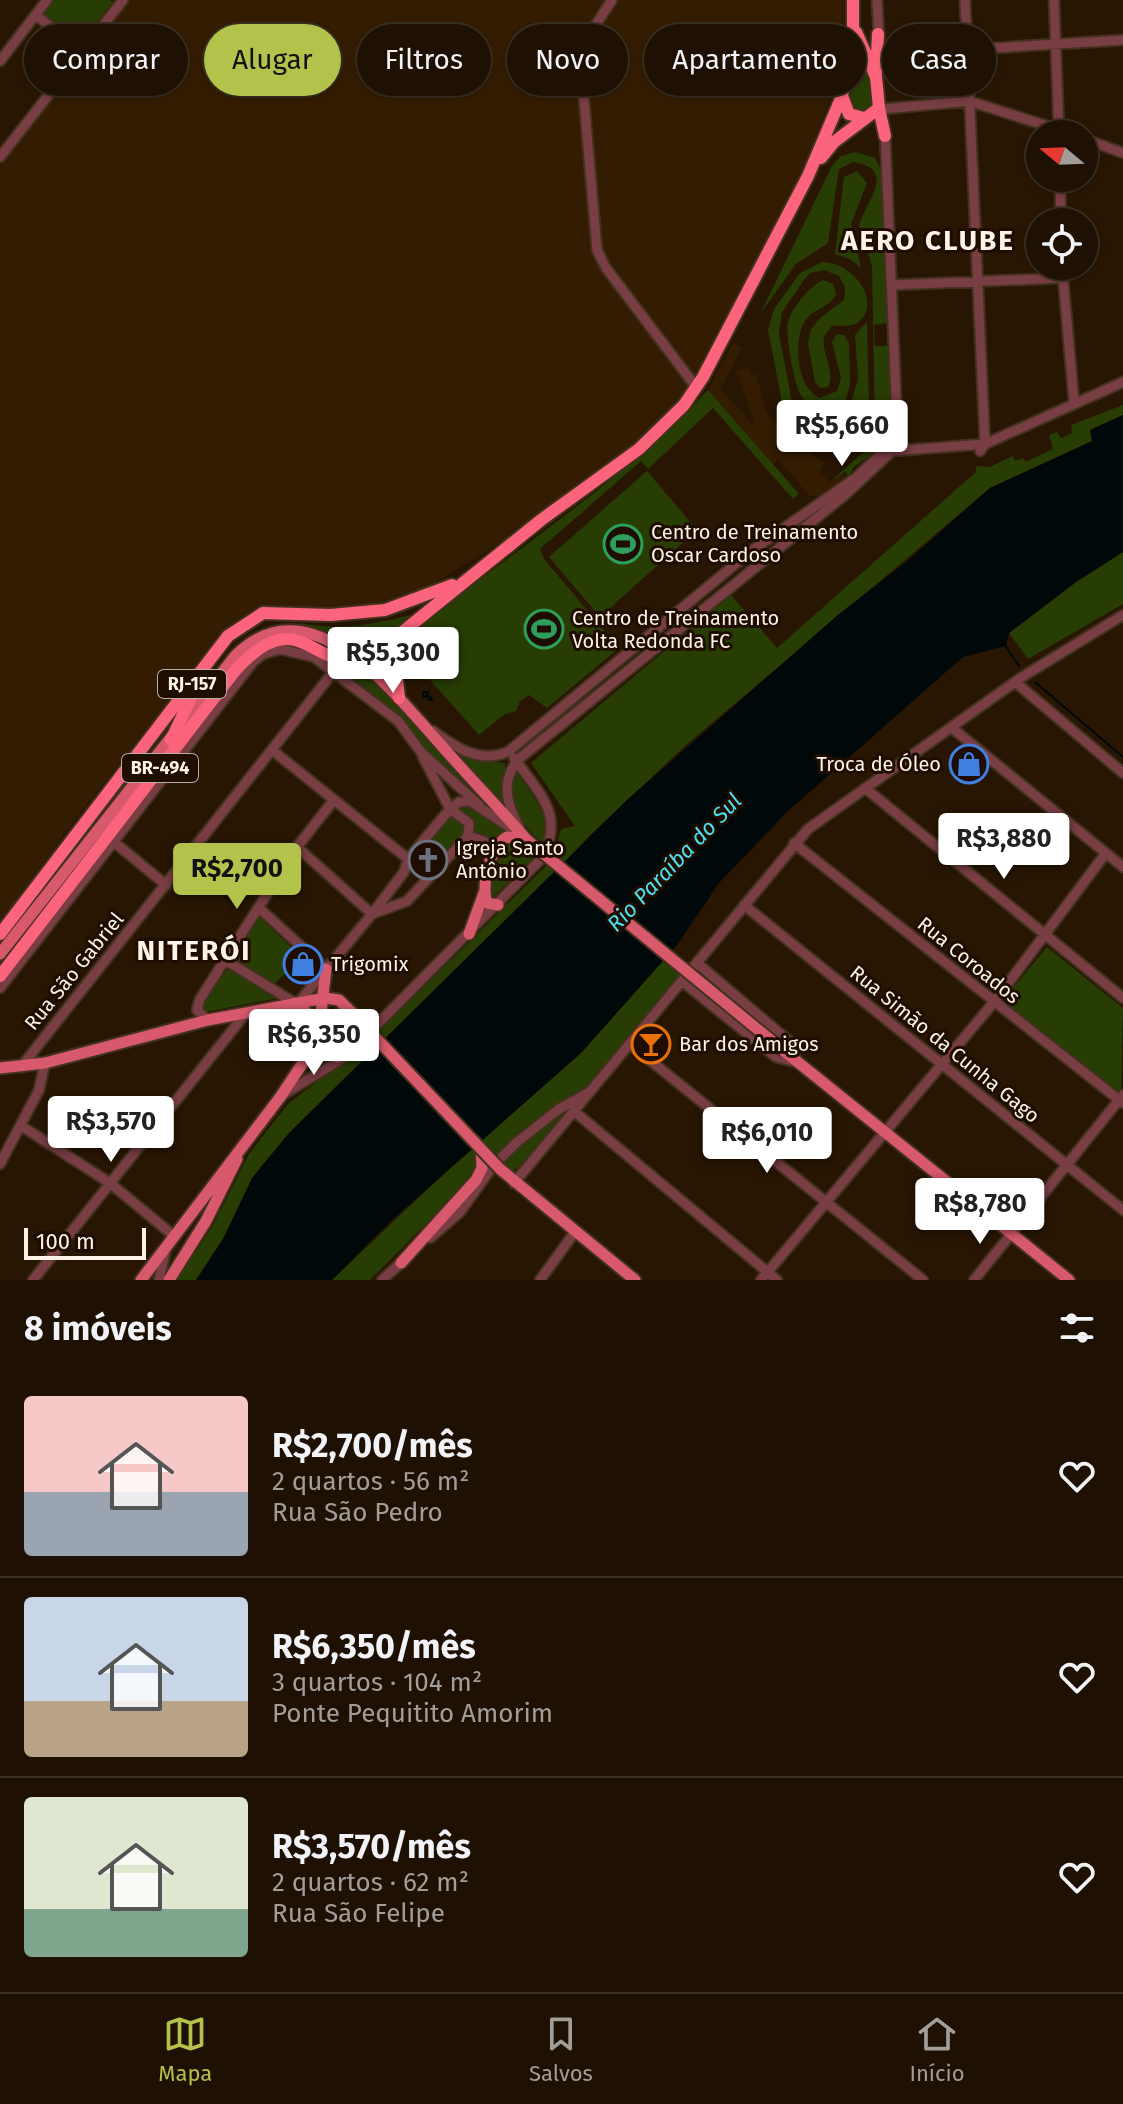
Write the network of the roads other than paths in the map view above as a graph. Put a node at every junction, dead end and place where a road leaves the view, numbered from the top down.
1 (47, 0) edge
2 (612, 0) edge
3 (853, 0) edge
4 (877, 0) edge
5 (965, 0) edge
6 (1054, 0) edge
7 (119, 1) edge
8 (36, 15) junction
9 (47, 24) edge
10 (102, 24) edge
11 (854, 24) edge
12 (965, 24) edge
13 (878, 34) junction
14 (1123, 40) edge
15 (1056, 44) junction
16 (996, 47) edge
17 (866, 55) edge
18 (880, 55) joint
19 (0, 61) edge
20 (876, 77) junction
21 (48, 96) edge
22 (842, 96) joint
23 (969, 96) edge
24 (969, 101) junction
25 (881, 108) junction
26 (864, 118) junction
27 (1059, 120) edge
28 (1026, 121) edge
29 (885, 136) joint
30 (1098, 144) edge
31 (1123, 153) edge
32 (0, 157) edge
33 (808, 176) junction
34 (1026, 280) edge
35 (1062, 280) edge
36 (977, 282) junction
37 (892, 285) junction
38 (1123, 382) edge
39 (696, 387) junction
40 (1074, 402) junction
41 (895, 439) junction
42 (912, 448) junction
43 (982, 448) junction
44 (892, 451) junction
45 (470, 578) junction
46 (1123, 615) edge
47 (407, 628) junction
48 (357, 660) junction
49 (204, 670) junction
50 (334, 671) junction
51 (1019, 680) junction
52 (399, 698) junction
53 (422, 723) junction
54 (952, 728) junction
55 (171, 740) junction
56 (272, 750) junction
57 (509, 751) junction
58 (421, 752) junction
59 (517, 762) junction
60 (1123, 773) edge
61 (865, 788) junction
62 (333, 801) junction
63 (480, 806) junction
64 (450, 809) junction
65 (523, 835) junction
66 (468, 836) junction
67 (114, 842) junction
68 (794, 843) junction
69 (297, 847) junction
70 (1106, 853) junction
71 (408, 859) junction
72 (491, 863) junction
73 (1123, 867) edge
74 (166, 885) junction
75 (484, 893) junction
76 (498, 905) junction
77 (744, 905) junction
78 (259, 908) junction
79 (372, 914) junction
80 (0, 934) edge
81 (469, 934) junction
82 (1044, 935) junction
83 (0, 954) edge
84 (225, 960) junction
85 (698, 964) junction
86 (326, 969) junction
87 (0, 976) edge
88 (683, 982) junction
89 (0, 988) edge
90 (325, 998) junction
91 (1123, 998) edge
92 (297, 1002) junction
93 (994, 1002) junction
94 (246, 1013) junction
95 (354, 1014) junction
96 (208, 1020) junction
97 (321, 1026) junction
98 (318, 1040) junction
99 (631, 1045) junction
100 (787, 1046) junction
101 (348, 1054) junction
102 (45, 1063) junction
103 (799, 1063) junction
104 (939, 1065) junction
105 (21, 1067) junction
106 (0, 1068) edge
107 (592, 1091) junction
108 (281, 1096) junction
109 (1122, 1099) edge
110 (575, 1112) junction
111 (23, 1127) junction
112 (885, 1131) junction
113 (243, 1143) junction
114 (481, 1149) junction
115 (0, 1164) edge
116 (1070, 1165) junction
117 (110, 1183) junction
118 (514, 1183) junction
119 (827, 1201) junction
120 (1123, 1210) edge
121 (575, 1232) junction
122 (1011, 1232) junction
123 (172, 1240) junction
124 (401, 1263) junction
125 (764, 1276) edge
126 (388, 1278) edge
127 (33, 1280) edge
128 (141, 1280) edge
129 (159, 1280) edge
130 (169, 1280) edge
131 (540, 1280) edge
132 (635, 1280) edge
133 (777, 1280) edge
134 (923, 1280) edge
135 (974, 1280) edge
136 (1069, 1280) edge

1 - 8 street
2 - 39 street
3 - 11 highway, RJ-157
4 - 13 street
5 - 12 street
6 - 15 street
7 - 10 street
8 - 9 street
8 - 19 street
13 - 18 street
13 - 20 highway
14 - 15 street
15 - 16 street
15 - 27 street
17 - 20 highway
18 - 25 street
20 - 25 highway
21 - 32 street
22 - 26 highway
22 - 33 highway, RJ-157
23 - 24 street
24 - 25 street
24 - 28 street
24 - 36 street
25 - 26 highway
25 - 29 highway
26 - 33 highway
29 - 37 street
30 - 31 street
33 - 39 highway, RJ-157
34 - 36 street
35 - 40 street
36 - 37 street
36 - 43 street
37 - 41 street
38 - 40 street
39 - 45 highway, RJ-157
40 - 43 street
41 - 42 street
41 - 44 street
41 - 57 street
42 - 43 street
42 - 44 street
44 - 59 street
45 - 47 highway
45 - 49 highway, RJ-157
46 - 51 street
47 - 48 highway
47 - 52 highway
48 - 52 main road, BR-494
48 - 55 main road, BR-494
48 - 87 highway, BR-494
49 - 55 highway
49 - 80 highway, RJ-157
50 - 56 street, Rua São Gabriel
50 - 58 street
50 - 67 street
51 - 54 street
51 - 60 street
52 - 53 main road, BR-494
53 - 57 street
53 - 65 main road, BR-494
54 - 61 street
54 - 70 street
55 - 83 main road, BR-494
56 - 62 street
56 - 74 street, Rua São Gabriel
57 - 59 street
58 - 63 street
58 - 64 street
59 - 65 street
59 - 76 street
61 - 68 street
61 - 82 street
62 - 69 street
62 - 71 street
63 - 64 street
63 - 65 street
64 - 66 street
64 - 71 street
65 - 72 main road
65 - 100 main road, bridge
66 - 72 street
66 - 79 street
67 - 74 street
67 - 89 street
68 - 77 street
68 - 93 street, Rua Coroados
69 - 78 street
69 - 79 street
70 - 73 street
70 - 82 street
71 - 79 street
72 - 75 main road
74 - 105 street, Rua São Gabriel
75 - 76 main road
75 - 81 main road
76 - 81 street
77 - 85 street
77 - 104 street, Rua Simão da Cunha Gago
78 - 84 street
78 - 86 street
79 - 86 street
81 - 101 street
82 - 91 street
82 - 93 street
84 - 92 street
84 - 96 street
85 - 88 street
85 - 100 street
86 - 90 main road
86 - 92 street
88 - 99 street
88 - 103 street
90 - 92 main road
90 - 95 main road
90 - 97 main road
92 - 94 main road
92 - 98 main road
93 - 104 street
93 - 109 street, Rua Coroados
94 - 96 main road
94 - 117 street
95 - 97 main road
95 - 114 main road, bridge
96 - 102 main road
97 - 98 main road
98 - 101 main road
98 - 108 main road
99 - 107 street
99 - 119 street
100 - 103 main road
101 - 108 street
102 - 105 main road
102 - 111 street
103 - 112 main road
104 - 112 street
104 - 116 street, Rua Simão da Cunha Gago
105 - 106 main road
107 - 110 street
107 - 124 street
108 - 113 main road
109 - 116 street
110 - 118 street
110 - 125 street
111 - 115 street
111 - 117 street
112 - 119 street
112 - 122 main road
113 - 123 main road
113 - 130 main road
114 - 118 main road, bridge
114 - 124 main road
116 - 120 street, Rua Simão da Cunha Gago
116 - 122 street
117 - 123 street
117 - 127 street
118 - 121 main road
119 - 125 street
119 - 134 street
121 - 131 street
121 - 132 main road
122 - 135 street
122 - 136 main road
123 - 128 main road
123 - 129 street
124 - 126 street
125 - 133 street

